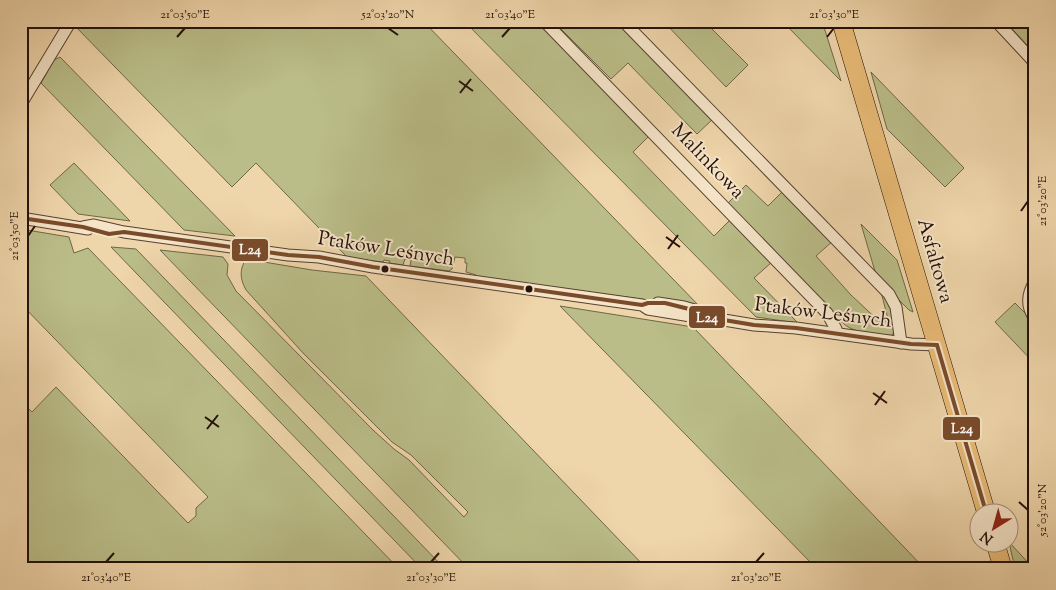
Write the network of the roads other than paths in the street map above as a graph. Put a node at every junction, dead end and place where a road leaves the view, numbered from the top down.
1 (71, 21) edge
2 (544, 21) edge
3 (623, 21) edge
4 (841, 21) edge
5 (996, 21) edge
6 (1035, 64) edge
7 (21, 104) edge
8 (21, 218) edge
9 (1035, 281) edge
10 (1035, 319) edge
11 (837, 333) junction
12 (901, 343) junction
13 (936, 345) junction
14 (983, 502) edge
15 (998, 552) edge
16 (1003, 569) edge

1 - 7 street
2 - 11 street, Malinkowa
3 - 12 street
4 - 13 main road, Asfaltowa
5 - 6 street
8 - 11 street, Ptaków Leśnych
9 - 10 street
11 - 12 street, Ptaków Leśnych
12 - 13 street, Ptaków Leśnych
13 - 14 main road, Asfaltowa
15 - 16 main road

